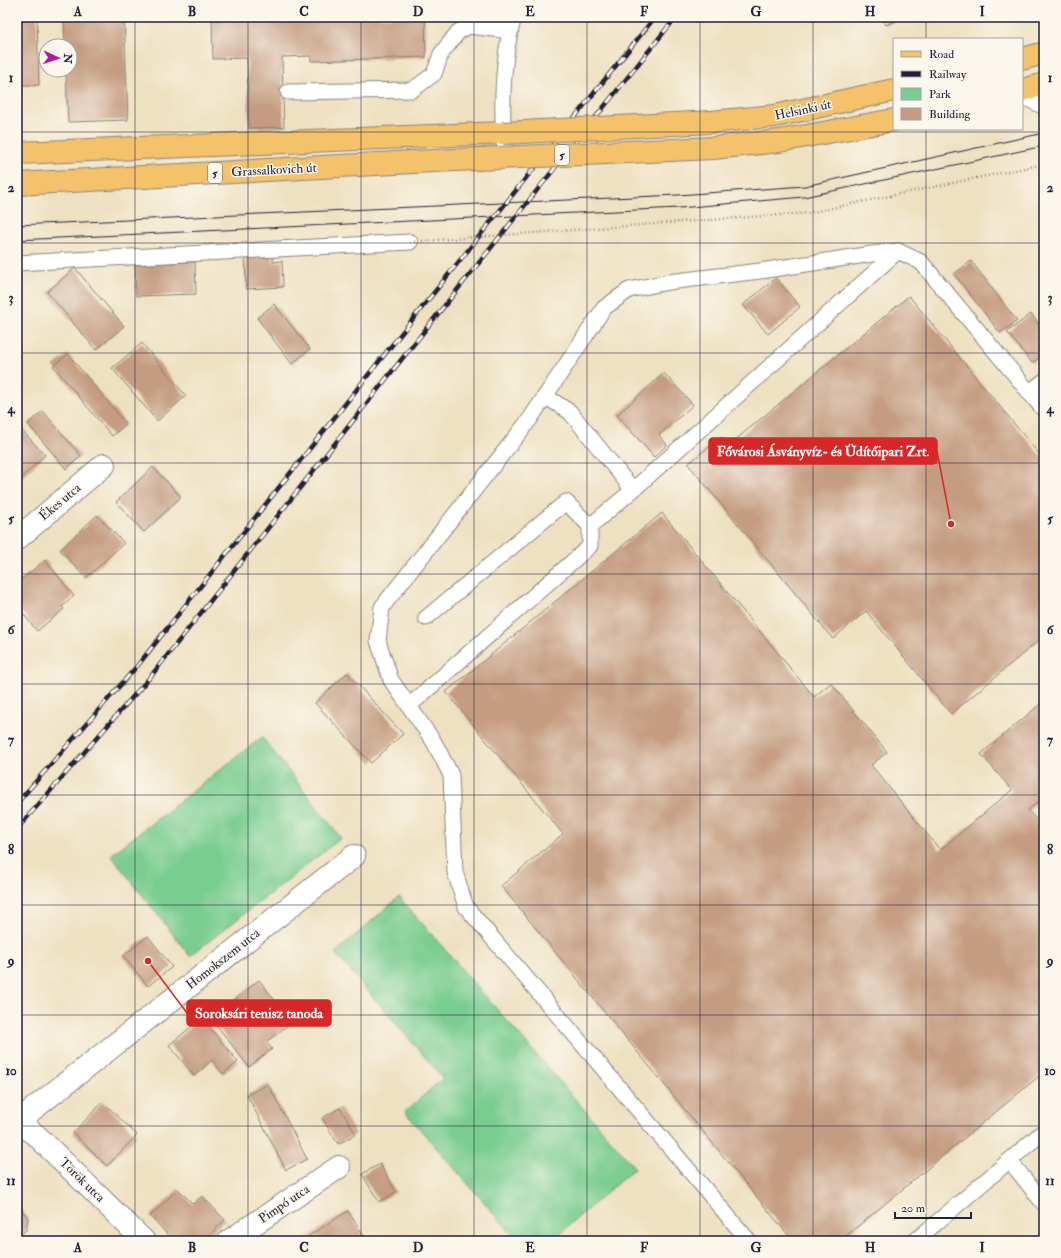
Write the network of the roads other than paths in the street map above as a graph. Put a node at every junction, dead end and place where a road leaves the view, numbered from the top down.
1 (512, 24) edge
2 (1044, 84) edge
3 (893, 90) edge
4 (1023, 90) edge
5 (288, 92) dead end
6 (1023, 98) edge
7 (1044, 107) edge
8 (893, 120) edge
9 (503, 133) junction
10 (17, 153) edge
11 (505, 157) junction
12 (17, 184) edge
13 (410, 242) road end
14 (898, 251) junction
15 (17, 263) edge
16 (1044, 381) edge
17 (1029, 393) junction
18 (545, 396) junction
19 (1044, 410) edge
20 (104, 465) dead end
21 (633, 490) junction
22 (590, 526) junction
23 (17, 539) edge
24 (426, 618) dead end
25 (409, 706) junction
26 (354, 856) dead end
27 (17, 1121) edge
28 (1044, 1131) edge
29 (1010, 1161) junction
30 (339, 1167) dead end
31 (1044, 1204) edge
32 (144, 1241) edge
33 (229, 1241) edge
34 (749, 1241) edge
35 (915, 1241) edge

1 - 5 lane
1 - 9 lane
2 - 4 main road
3 - 9 main road, Helsinki út / 5, bridge
6 - 7 lane
8 - 11 main road, Helsinki út / 5, bridge
9 - 10 main road, Grassalkovich út / 5
9 - 11 lane
11 - 12 main road, Grassalkovich út / 5, bridge
13 - 15 lane
14 - 17 lane
14 - 18 lane
14 - 21 lane
16 - 17 lane
17 - 19 lane
18 - 21 lane
18 - 25 lane
20 - 23 street, Ékes utca
21 - 22 lane
22 - 24 lane
22 - 25 lane
25 - 34 lane
26 - 27 street, Homokszem utca
27 - 32 street, Török utca
28 - 29 lane
29 - 31 lane
29 - 35 lane
30 - 33 street, Pimpó utca

